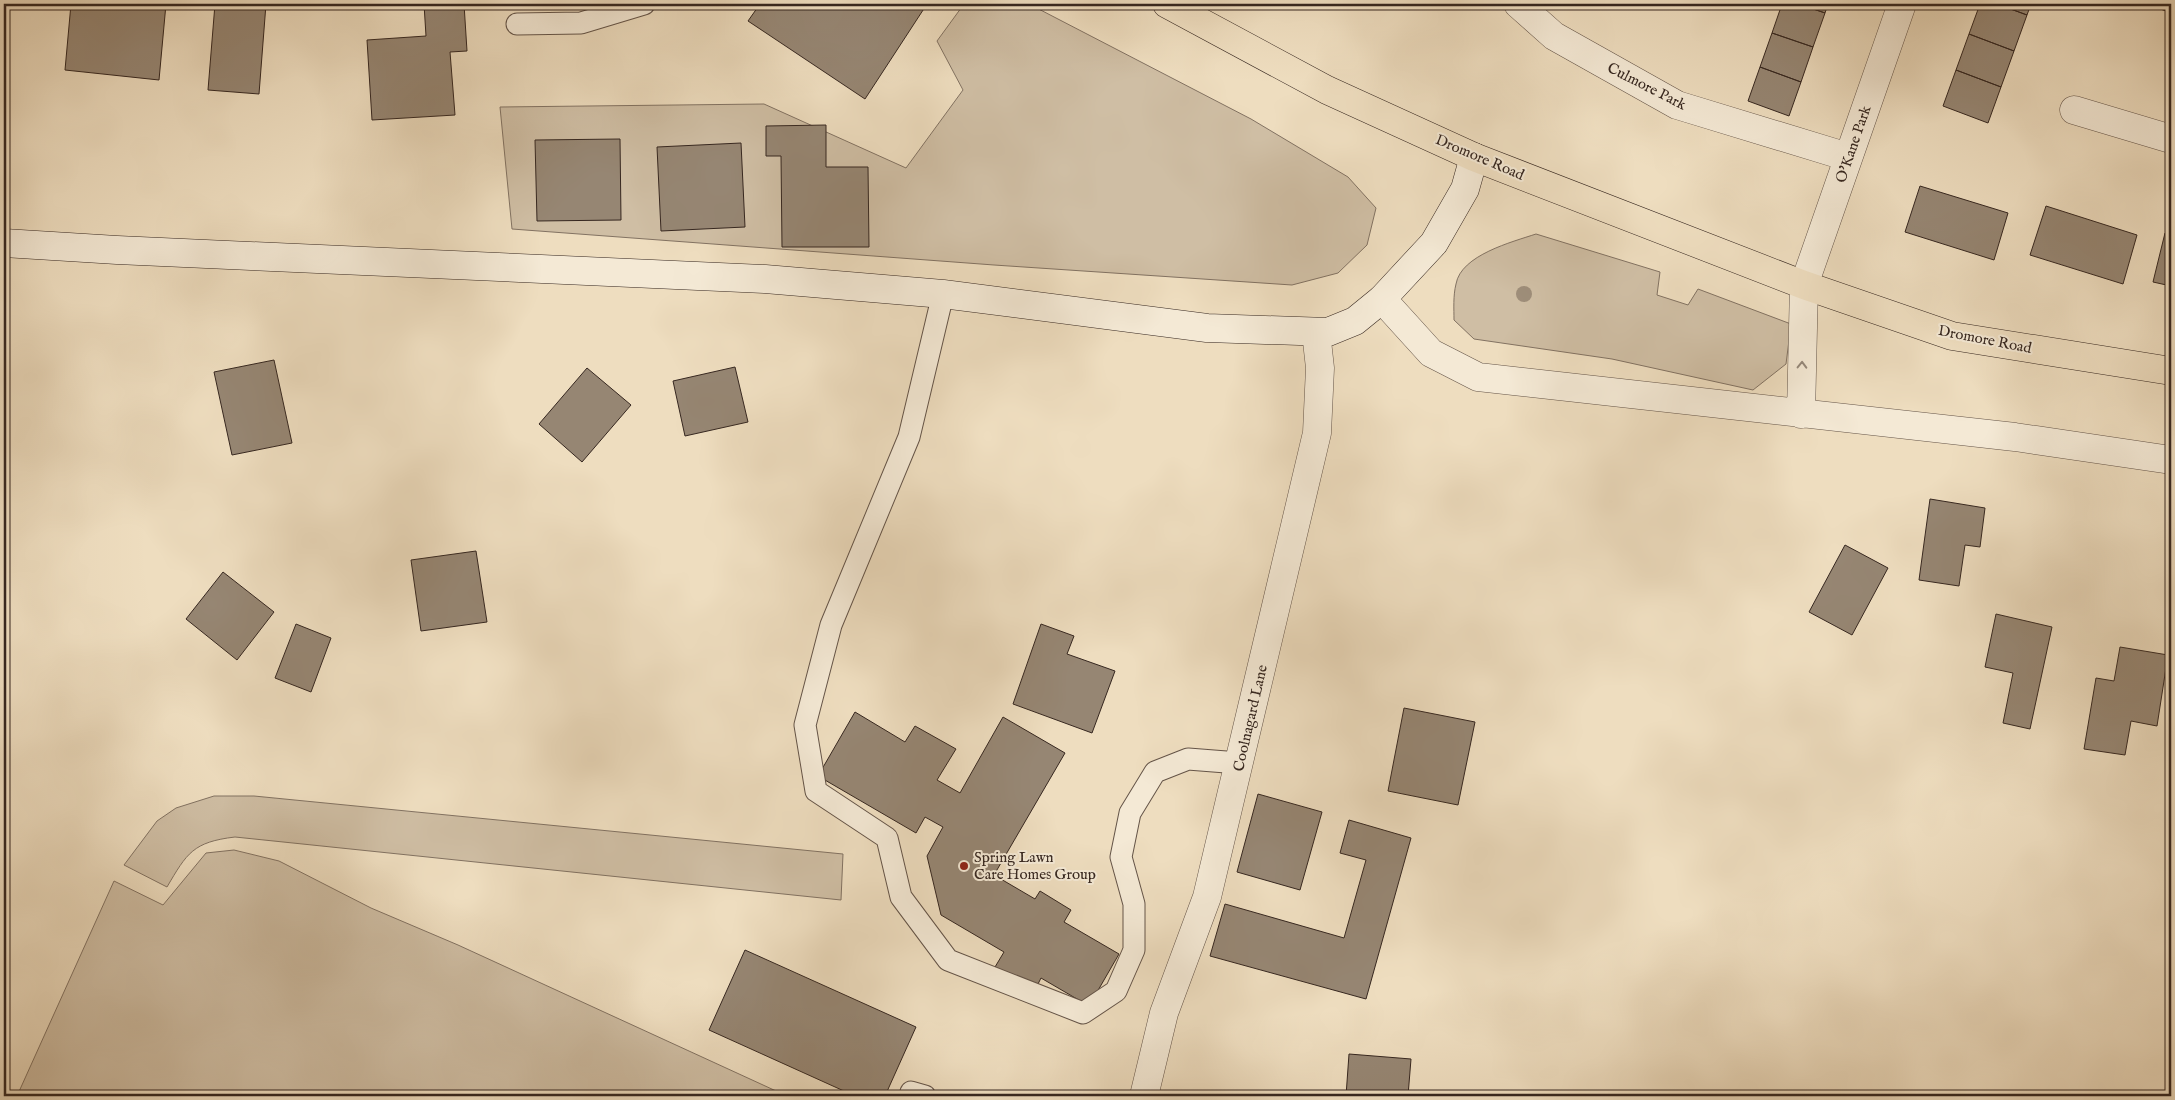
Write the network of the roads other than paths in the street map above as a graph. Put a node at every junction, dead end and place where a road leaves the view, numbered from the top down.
1 (644, 4) edge
2 (1168, 4) edge
3 (1518, 4) edge
4 (1902, 4) edge
5 (517, 24) dead end
6 (2074, 110) dead end
7 (2171, 139) edge
8 (1474, 157) junction
9 (1848, 157) junction
10 (4, 243) edge
11 (1804, 284) junction
12 (943, 294) junction
13 (1382, 299) junction
14 (1316, 332) junction
15 (2171, 371) edge
16 (1801, 414) junction
17 (2171, 460) edge
18 (1239, 762) junction
19 (1144, 1096) edge

1 - 5 lane
2 - 8 highway, Dromore Road
3 - 9 street, Culmore Park
4 - 9 street, O'Kane Park
6 - 7 street
8 - 11 highway, Dromore Road
8 - 13 street
9 - 11 street, O'Kane Park
10 - 12 street
11 - 15 highway, Dromore Road
16 -> 11 street
12 - 14 street
12 - 18 lane
13 - 14 street
13 - 16 street
14 - 18 street, Coolnagard Lane
16 - 17 street
18 - 19 street, Coolnagard Lane

